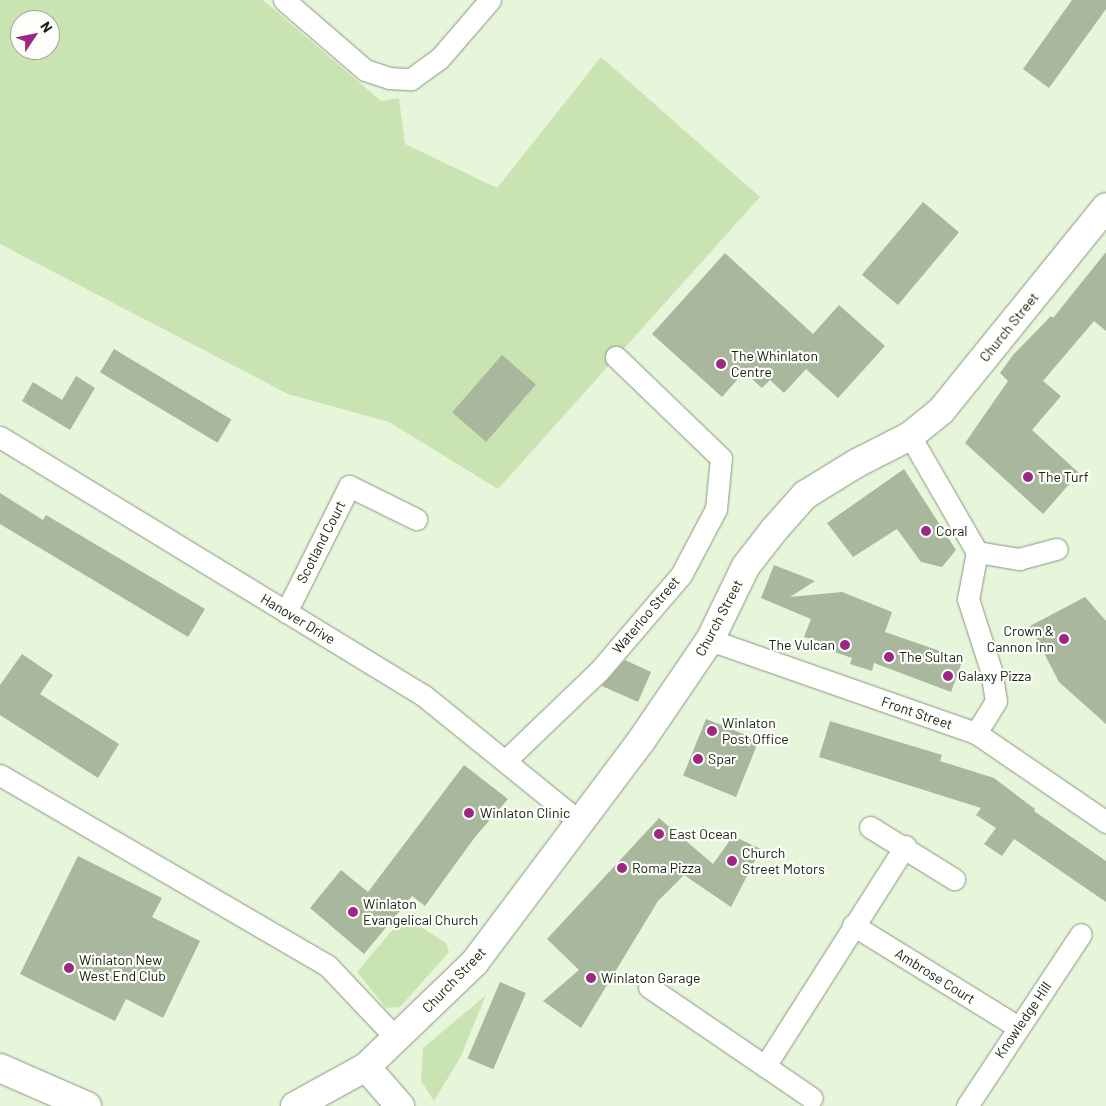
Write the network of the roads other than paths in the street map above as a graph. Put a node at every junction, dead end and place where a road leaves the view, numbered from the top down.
1 (284, 0) edge
2 (490, 0) edge
3 (1106, 207) edge
4 (616, 357) dead end
5 (910, 436) junction
6 (0, 437) edge
7 (416, 519) dead end
8 (1057, 549) dead end
9 (977, 552) junction
10 (286, 612) junction
11 (710, 640) junction
12 (976, 733) junction
13 (505, 761) junction
14 (0, 775) edge
15 (580, 822) junction
16 (1106, 822) edge
17 (870, 827) dead end
18 (905, 846) junction
19 (954, 879) dead end
20 (854, 925) junction
21 (1080, 934) dead end
22 (649, 987) dead end
23 (1018, 1027) junction
24 (396, 1038) junction
25 (765, 1066) junction
26 (366, 1067) junction
27 (0, 1068) edge
28 (812, 1098) dead end
29 (87, 1106) edge
30 (296, 1106) edge
31 (400, 1106) edge
32 (967, 1106) edge

1 - 2 street
3 - 5 street, Church Street
4 - 13 street, Waterloo Street
5 - 9 street
5 - 11 street, Church Street
6 - 10 street, Hanover Drive
7 - 10 street, Scotland Court
8 - 9 street
9 - 12 street
10 - 13 street, Hanover Drive
11 - 12 street, Front Street
11 - 15 street, Church Street
12 - 16 street, Front Street
13 - 15 street, Hanover Drive
14 - 24 street
15 - 24 street, Church Street
17 - 18 street
18 - 19 street
18 - 20 street
20 - 23 street, Ambrose Court
20 - 25 street
21 - 23 street, Knowledge Hill
22 - 25 street
23 - 32 street, Knowledge Hill
24 - 26 street, Church Street
25 - 28 street
26 - 30 street, Church Street
26 - 31 street
27 - 29 street

